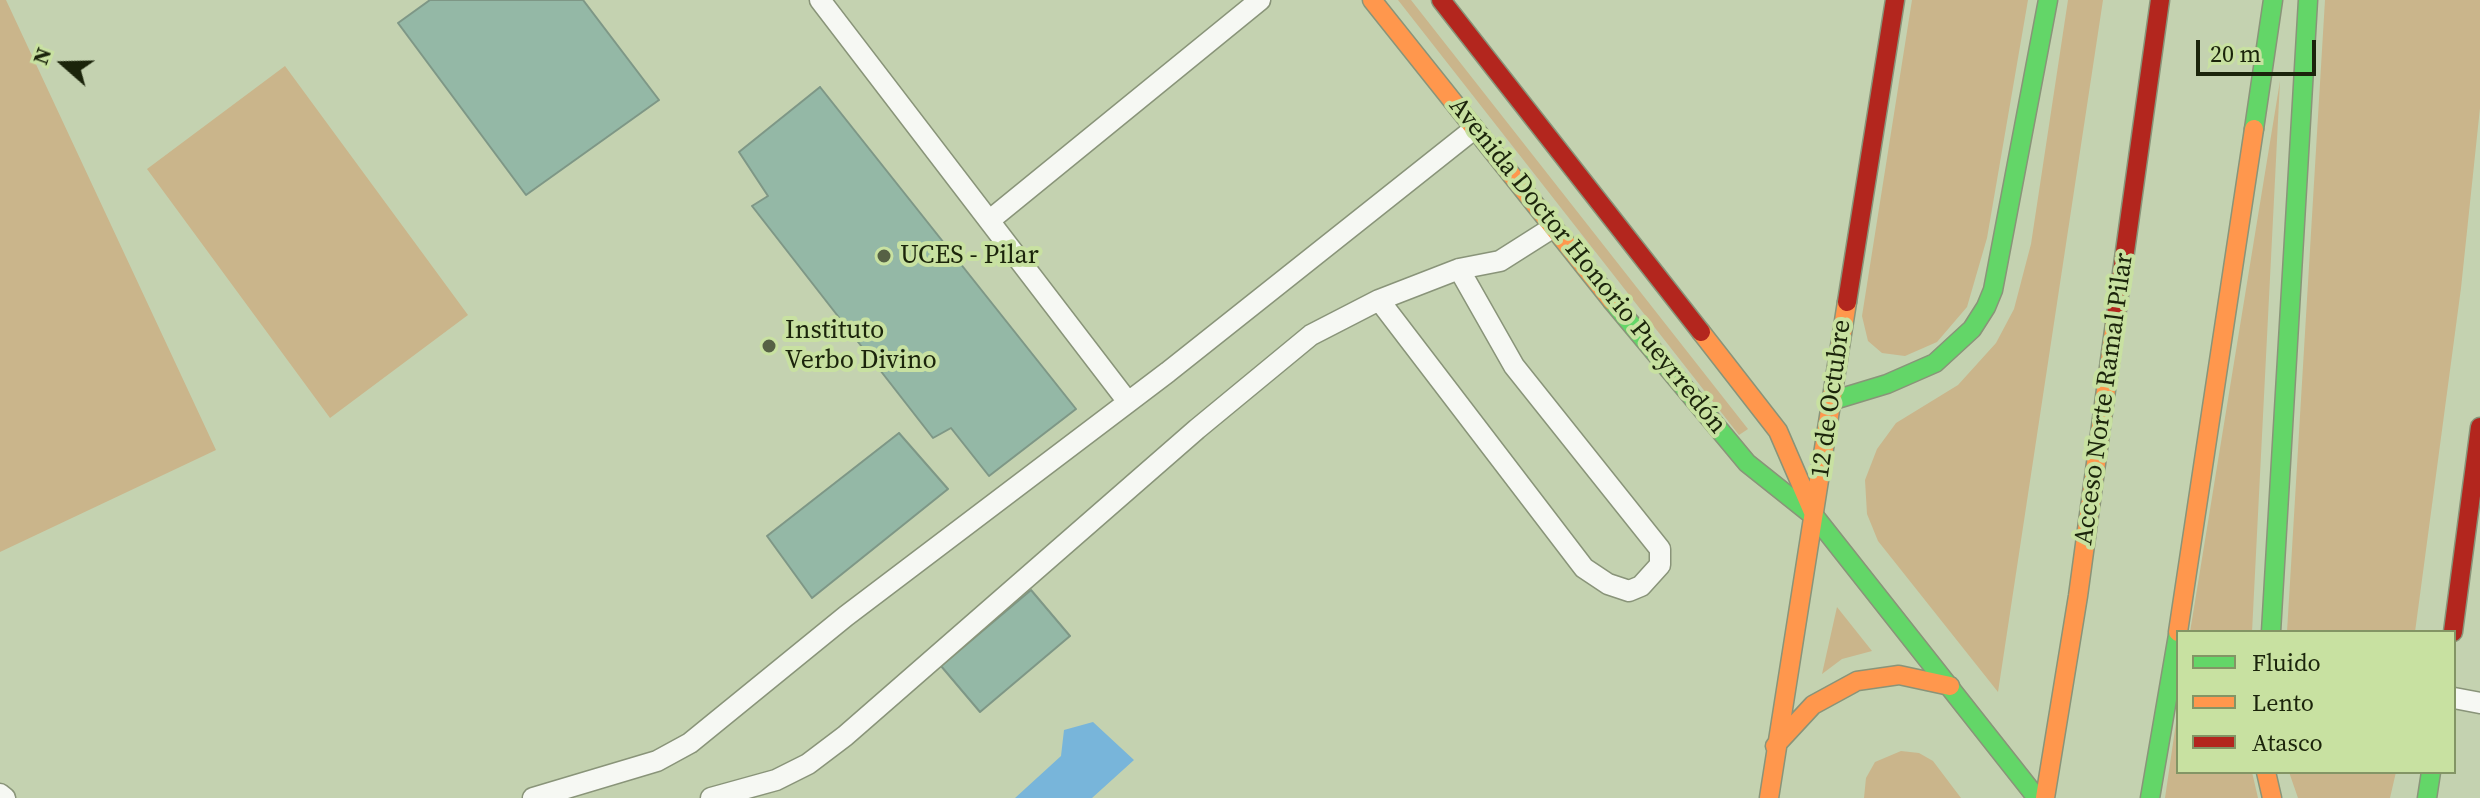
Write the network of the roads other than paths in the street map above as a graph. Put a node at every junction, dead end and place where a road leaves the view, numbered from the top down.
1 (820, 0) edge
2 (1260, 0) edge
3 (1372, 0) edge
4 (1441, 0) edge
5 (1895, 0) edge
6 (2048, 0) edge
7 (2160, 0) edge
8 (2273, 0) edge
9 (2308, 0) edge
10 (1474, 129) junction
11 (990, 220) junction
12 (1552, 228) junction
13 (1459, 269) junction
14 (1379, 300) junction
15 (1831, 401) junction
16 (1128, 402) junction
17 (2479, 439) edge
18 (1816, 518) junction
19 (2178, 630) edge
20 (2271, 630) edge
21 (2453, 630) edge
22 (2456, 633) edge
23 (2480, 635) edge
24 (2176, 646) edge
25 (1950, 686) junction
26 (2456, 698) edge
27 (2480, 703) edge
28 (1775, 746) junction
29 (2266, 774) edge
30 (2431, 774) edge
31 (0, 794) edge
32 (5, 798) edge
33 (533, 798) edge
34 (711, 798) edge
35 (1769, 798) edge
36 (2037, 798) edge
37 (2045, 798) edge
38 (2150, 798) edge
39 (2272, 798) edge
40 (2427, 798) edge

1 - 11 lane
2 - 11 lane
3 - 10 main road, Avenida Doctor Honorio Pueyrredón
4 - 18 main road, Avenida Doctor Honorio Pueyrredón
5 - 15 main road, 12 de Octubre
6 - 15 main road
7 - 37 main road, Acceso Norte Ramal Pilar
8 - 19 main road
9 - 20 main road
10 - 12 main road, Avenida Doctor Honorio Pueyrredón
10 - 16 lane
11 - 16 lane
12 - 13 lane
12 - 18 main road, Avenida Doctor Honorio Pueyrredón
13 - 14 lane
13 - 14 lane
14 - 34 lane
15 - 18 main road, 12 de Octubre
16 - 33 lane
17 - 21 main road
18 - 25 main road, Avenida Doctor Honorio Pueyrredón
18 - 28 main road, 12 de Octubre
22 - 23 lane
24 - 38 main road
25 - 28 main road
25 - 36 main road, Avenida Doctor Honorio Pueyrredón
26 - 27 lane
28 - 35 main road, 12 de Octubre
29 - 39 main road
30 - 40 main road
31 - 32 lane

